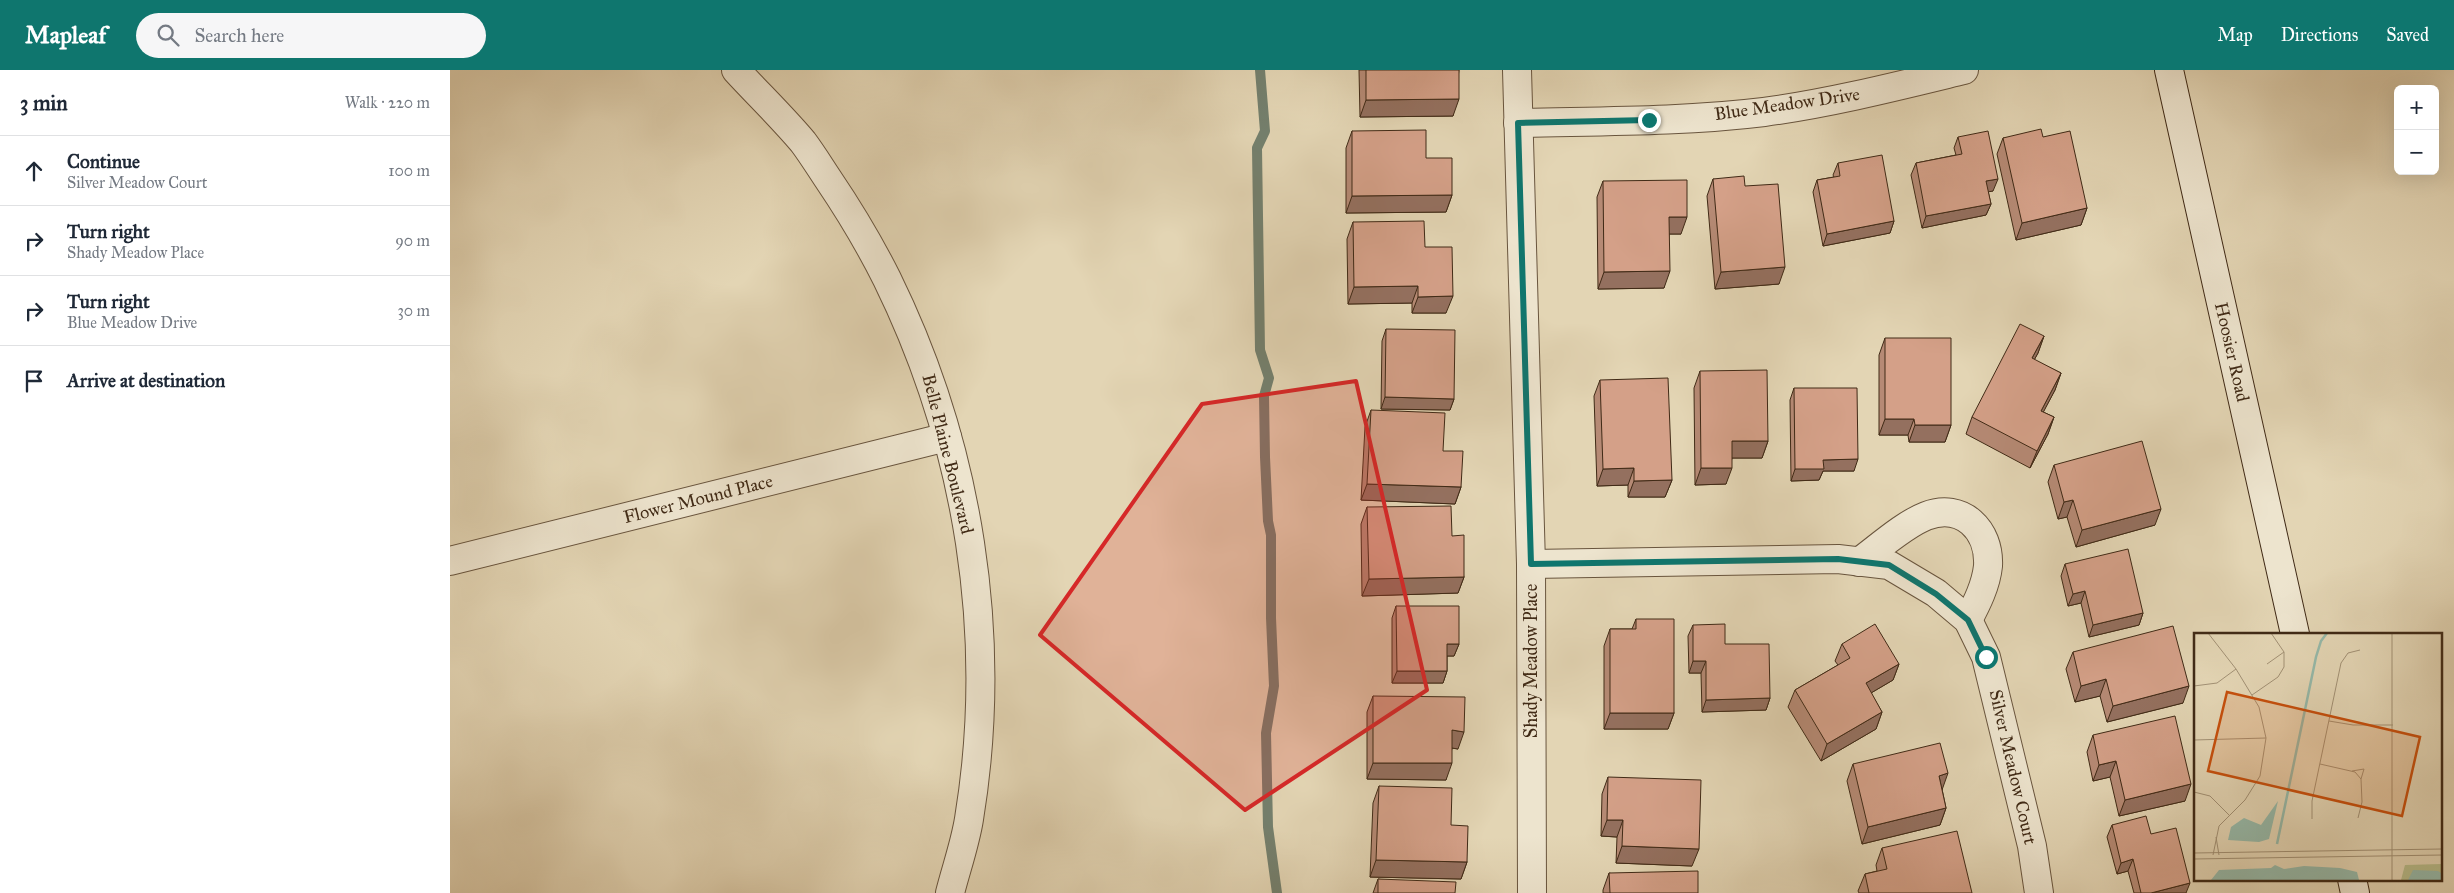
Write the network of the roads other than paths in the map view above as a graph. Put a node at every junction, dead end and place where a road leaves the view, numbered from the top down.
1 (736, 70) edge
2 (1517, 70) edge
3 (1964, 70) edge
4 (2169, 70) edge
5 (1518, 123) junction
6 (946, 437) junction
7 (450, 560) edge
8 (1859, 562) junction
9 (1531, 564) junction
10 (1968, 620) junction
11 (2295, 633) edge
12 (2352, 880) edge
13 (950, 893) edge
14 (1532, 893) edge
15 (2039, 893) edge
16 (2355, 893) edge

1 - 6 street, Belle Plaine Boulevard
2 - 5 street, Shady Meadow Place
3 - 5 street, Blue Meadow Drive
4 - 11 street, Hoosier Road
5 - 9 street, Shady Meadow Place
6 - 7 street, Flower Mound Place
6 - 13 street, Belle Plaine Boulevard
8 - 9 street, Silver Meadow Court
8 - 10 street, Silver Meadow Court
8 - 10 street
9 - 14 street, Shady Meadow Place
10 - 15 street, Silver Meadow Court
12 - 16 street

